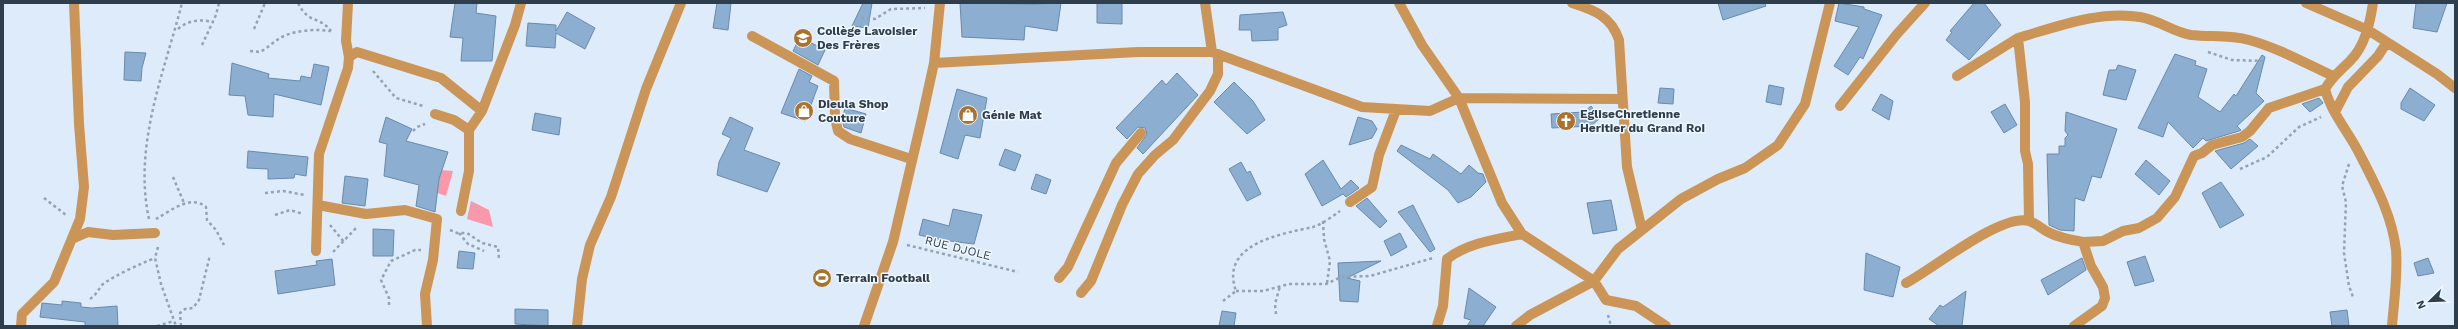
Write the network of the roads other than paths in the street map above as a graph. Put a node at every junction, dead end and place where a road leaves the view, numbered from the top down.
1 (74, 3) edge
2 (348, 3) edge
3 (521, 3) edge
4 (681, 3) edge
5 (1205, 3) edge
6 (1399, 3) edge
7 (1572, 3) edge
8 (1830, 3) edge
9 (1925, 3) edge
10 (2306, 3) edge
11 (2374, 3) edge
12 (1594, 6) edge
13 (940, 7) edge
14 (2368, 30) junction
15 (752, 36) dead end
16 (2018, 38) junction
17 (2387, 42) junction
18 (1215, 53) junction
19 (349, 57) junction
20 (934, 63) junction
21 (1957, 76) dead end
22 (2333, 76) junction
23 (2455, 88) edge
24 (2325, 89) junction
25 (1459, 98) junction
26 (1622, 99) junction
27 (1840, 106) dead end
28 (482, 110) junction
29 (1396, 110) junction
30 (2335, 112) junction
31 (435, 114) road end
32 (469, 130) junction
33 (1141, 133) dead end
34 (911, 160) junction
35 (1350, 202) road end
36 (318, 205) junction
37 (461, 211) dead end
38 (2029, 221) junction
39 (1642, 230) junction
40 (155, 233) road end
41 (1522, 234) junction
42 (72, 239) junction
43 (2083, 242) junction
44 (316, 251) dead end
45 (1059, 278) dead end
46 (1594, 281) junction
47 (1906, 284) dead end
48 (1081, 293) dead end
49 (21, 326) edge
50 (427, 326) edge
51 (577, 326) edge
52 (864, 326) edge
53 (1437, 326) edge
54 (1516, 326) edge
55 (1666, 326) edge
56 (2074, 326) edge
57 (2392, 326) edge

1 - 42 street
2 - 19 street
3 - 28 street
4 - 51 street
5 - 18 street
6 - 25 street
7 - 12 street
8 - 39 street
9 - 27 street
10 - 14 street
11 - 14 street
12 - 26 street
13 - 20 street
14 - 17 street
14 - 22 street
15 - 34 street
16 - 21 street
16 - 22 street
16 - 38 street
17 - 23 street
17 - 30 street
18 - 20 street
18 - 29 street
18 - 48 street
19 - 28 street
19 - 36 street
20 - 34 street
22 - 24 street
24 - 30 street
24 - 43 street
25 - 26 street
25 - 29 street
25 - 41 street
26 - 39 street
28 - 32 street
29 - 35 street
30 - 57 street
31 - 32 street
32 - 37 street
33 - 45 street
34 - 52 street
36 - 44 street
36 - 50 street
38 - 43 street
38 - 47 street
39 - 46 street
40 - 42 street
41 - 46 street
41 - 53 street
42 - 49 street
43 - 56 street
46 - 54 street
46 - 55 street

